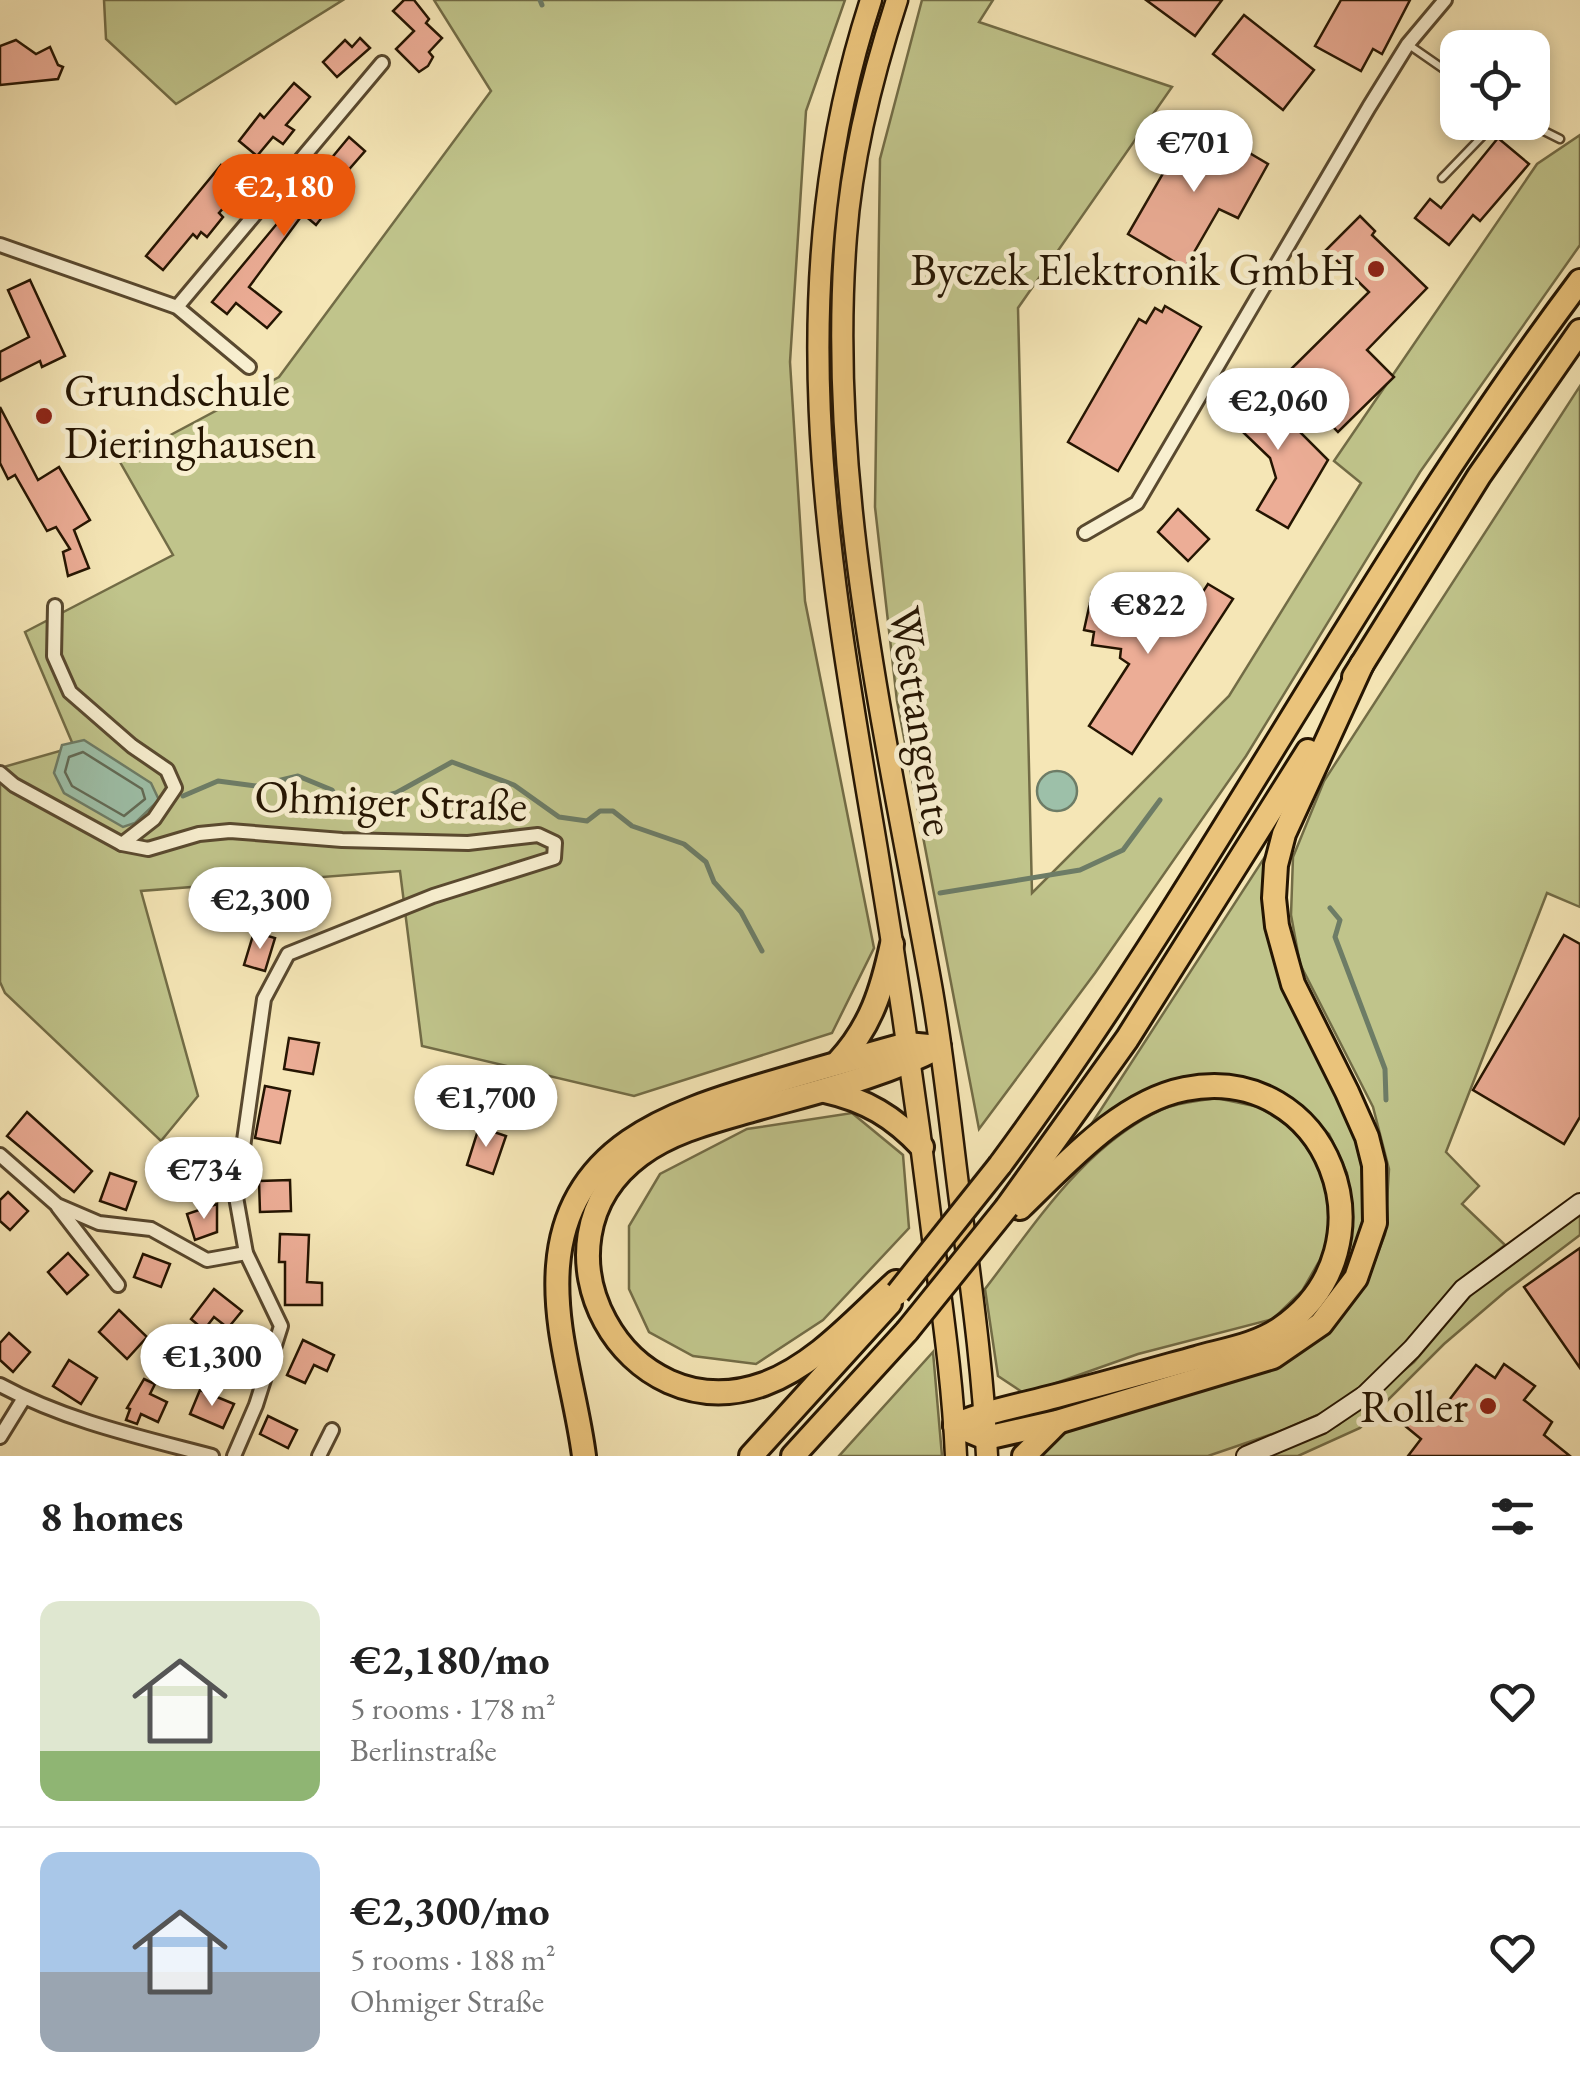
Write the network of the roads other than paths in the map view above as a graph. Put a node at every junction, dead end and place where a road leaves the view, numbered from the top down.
1 (871, 0) edge
2 (897, 0) edge
3 (1445, 0) edge
4 (1408, 44) junction
5 (382, 63) dead end
6 (1440, 66) edge
7 (1550, 134) edge
8 (1560, 139) dead end
9 (1479, 140) edge
10 (1442, 178) dead end
11 (0, 245) edge
12 (1580, 281) edge
13 (177, 307) junction
14 (1580, 331) edge
15 (249, 367) dead end
16 (1085, 532) dead end
17 (55, 606) dead end
18 (1362, 664) junction
19 (0, 774) edge
20 (122, 844) junction
21 (892, 944) junction
22 (939, 1046) junction
23 (909, 1053) junction
24 (837, 1063) junction
25 (822, 1090) junction
26 (922, 1147) junction
27 (0, 1155) edge
28 (1580, 1203) edge
29 (57, 1205) junction
30 (1008, 1213) junction
31 (246, 1253) junction
32 (118, 1285) dead end
33 (897, 1287) junction
34 (0, 1384) edge
35 (24, 1398) junction
36 (985, 1412) junction
37 (1057, 1422) junction
38 (955, 1426) junction
39 (332, 1430) dead end
40 (0, 1438) edge
41 (987, 1447) edge
42 (212, 1456) edge
43 (234, 1456) edge
44 (319, 1456) edge
45 (584, 1456) edge
46 (751, 1456) edge
47 (794, 1456) edge
48 (956, 1456) edge
49 (1024, 1456) edge
50 (1246, 1456) edge

1 - 21 main road, Westtangente
2 - 22 main road, Westtangente
3 - 4 street
4 - 6 lane
4 - 16 street
5 - 13 street
7 - 8 lane
9 - 10 lane
11 - 13 street
12 - 33 highway, bridge
13 - 15 street
14 - 18 highway
17 - 20 street
18 - 30 highway
18 - 37 highway
19 - 20 street
20 - 31 street, Ohmiger Straße
21 - 23 main road, Westtangente
21 - 24 highway
22 - 23 highway
22 - 36 main road, Westtangente
23 - 24 highway
23 - 25 highway
23 - 26 main road, Westtangente
24 - 45 highway
25 - 26 highway
25 - 33 highway
26 - 38 main road, Westtangente
27 - 29 street
28 - 50 street
29 - 31 street
29 - 32 street
30 - 36 highway
30 - 47 highway, bridge
31 - 43 street, Ohmiger Straße
33 - 46 highway
34 - 35 street
35 - 40 street
35 - 42 street
36 - 38 highway
36 - 41 main road, Westtangente
37 - 41 highway
37 - 49 highway
38 - 41 highway
38 - 48 main road, Westtangente
39 - 44 street

